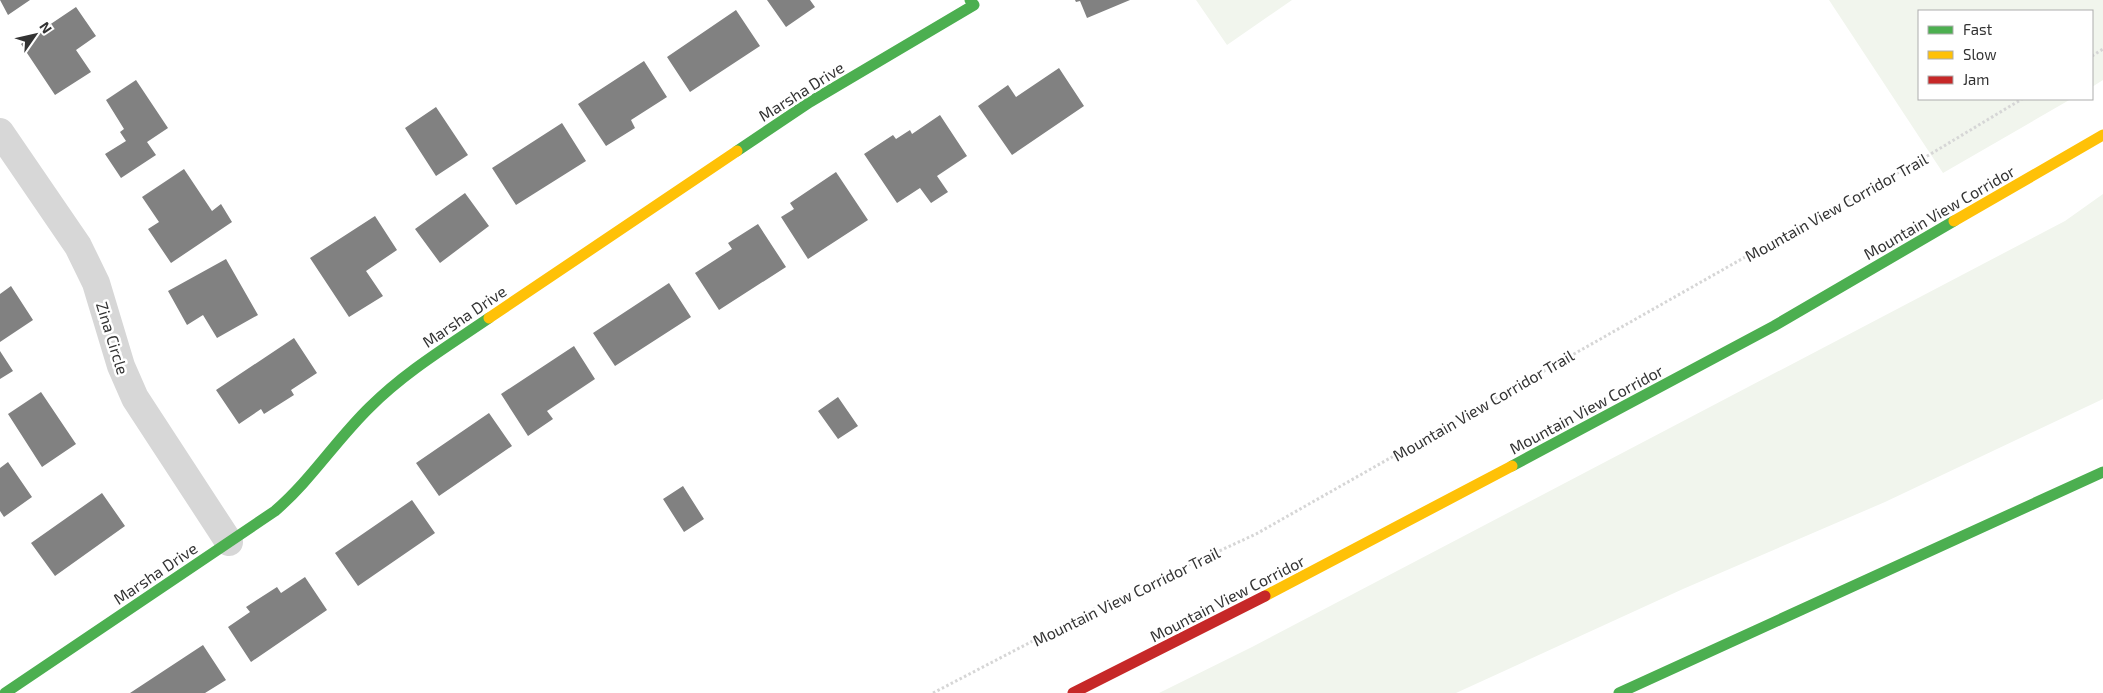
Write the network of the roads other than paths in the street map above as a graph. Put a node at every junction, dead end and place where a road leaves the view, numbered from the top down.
1 (972, 3) edge
2 (0, 132) edge
3 (2103, 135) edge
4 (2103, 472) edge
5 (229, 542) junction
6 (5, 693) edge
7 (1073, 693) edge
8 (1620, 693) edge

1 - 5 main road, Marsha Drive
2 - 5 street, Zina Circle
3 - 7 main road, Mountain View Corridor
4 - 8 main road
5 - 6 main road, Marsha Drive

